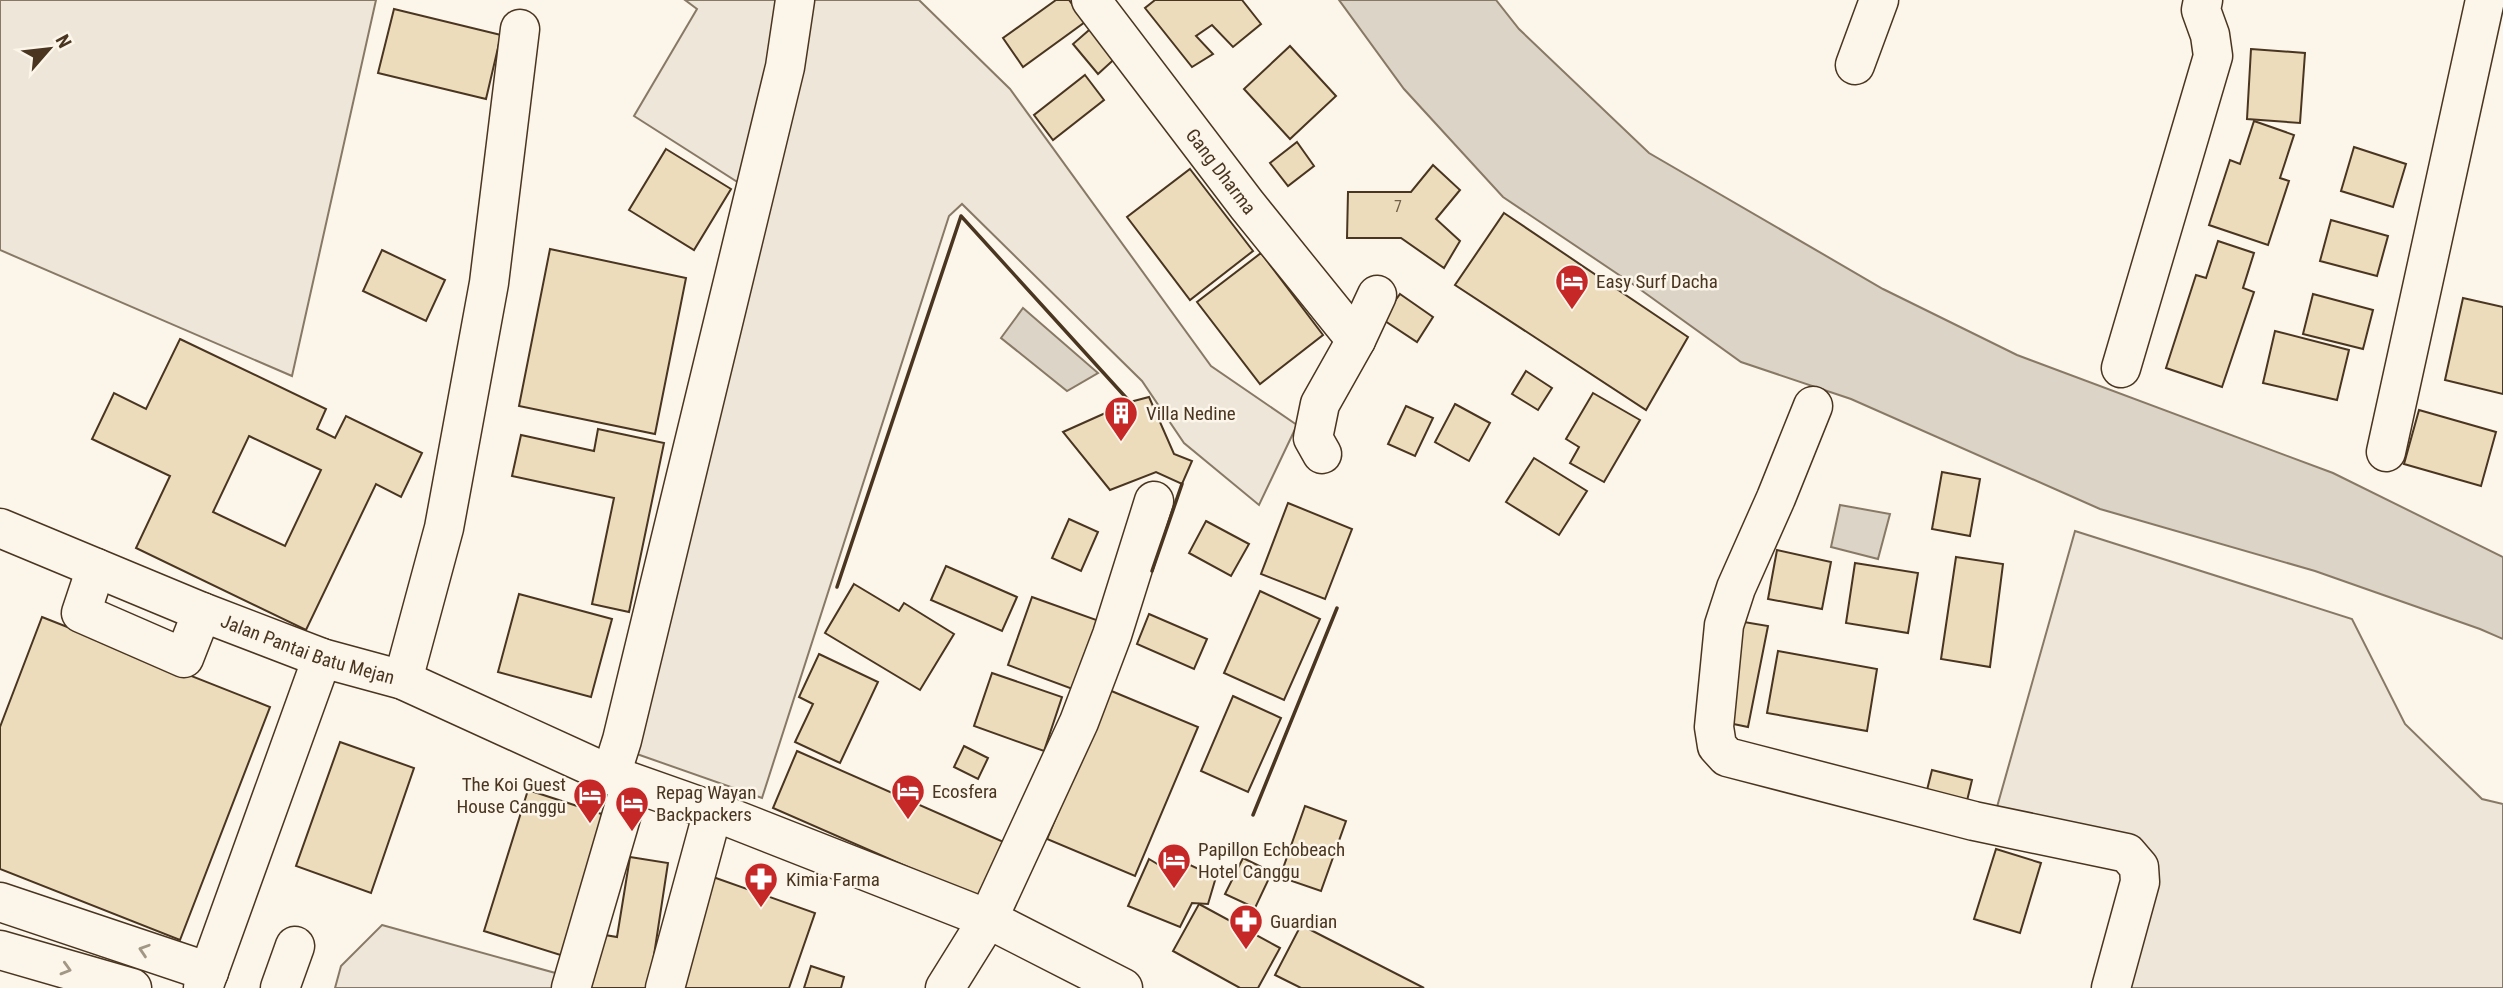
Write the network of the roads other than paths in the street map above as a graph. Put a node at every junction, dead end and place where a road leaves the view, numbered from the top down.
1 (795, 0) edge
2 (1091, 0) edge
3 (1879, 0) edge
4 (2203, 0) edge
5 (2485, 0) edge
6 (520, 29) dead end
7 (1855, 65) dead end
8 (1377, 295) dead end
9 (1356, 340) junction
10 (2121, 368) dead end
11 (1813, 406) dead end
12 (2385, 452) dead end
13 (1321, 454) dead end
14 (1154, 501) dead end
15 (0, 528) edge
16 (322, 658) junction
17 (402, 680) junction
18 (621, 779) junction
19 (713, 811) junction
20 (0, 902) edge
21 (988, 919) junction
22 (295, 946) dead end
23 (0, 950) edge
24 (206, 980) edge
25 (132, 988) edge
26 (280, 988) edge
27 (571, 988) edge
28 (665, 988) edge
29 (945, 988) edge
30 (1123, 988) edge
31 (2111, 988) edge

1 - 18 street
2 - 9 street, Gang Dharma
3 - 7 street
4 - 10 street
5 - 12 street
6 - 17 street
8 - 9 street
9 - 13 street
11 - 31 street
14 - 21 street
15 - 16 street, Jalan Pantai Batu Mejan
16 - 17 street, Jalan Pantai Batu Mejan
16 - 24 street
17 - 18 street, Jalan Pantai Batu Mejan
18 - 19 street, Jalan Pantai Batu Mejan
18 - 27 street
19 - 21 street, Jalan Pantai Batu Mejan
19 - 28 street
24 -> 20 street
21 - 29 street
21 - 30 street, Jalan Pantai Batu Mejan
22 - 26 street
23 -> 25 street

